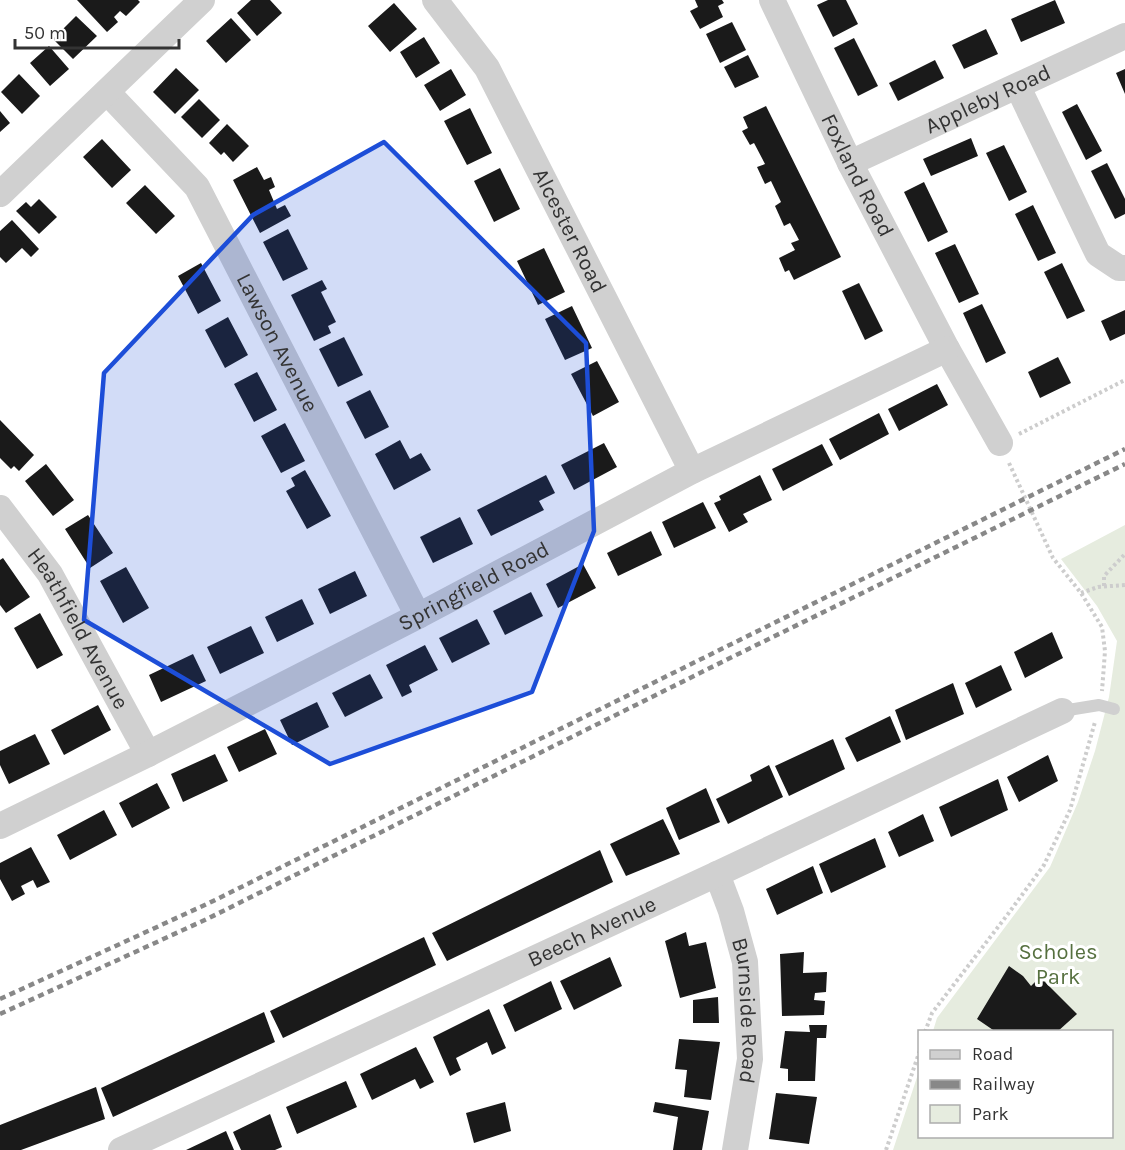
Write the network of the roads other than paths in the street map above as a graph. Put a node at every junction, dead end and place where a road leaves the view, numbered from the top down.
1 (202, 0) edge
2 (435, 0) edge
3 (772, 0) edge
4 (1125, 36) edge
5 (1018, 87) junction
6 (107, 92) junction
7 (850, 163) junction
8 (0, 194) edge
9 (1125, 268) edge
10 (947, 349) junction
11 (1000, 444) road end
12 (692, 471) junction
13 (0, 508) edge
14 (418, 616) junction
15 (1114, 709) dead end
16 (1062, 711) joint
17 (148, 754) junction
18 (0, 826) edge
19 (717, 874) junction
20 (121, 1150) edge
21 (735, 1150) edge

1 - 6 street
2 - 12 street, Alcester Road
3 - 7 street, Foxland Road
4 - 5 street, Appleby Road
5 - 7 street, Appleby Road
5 - 9 street
6 - 8 street
6 - 14 street, Lawson Avenue
7 - 10 street, Foxland Road
10 - 11 street, Foxland Road
10 - 12 street, Springfield Road
12 - 14 street, Springfield Road
13 - 17 street, Heathfield Avenue
14 - 17 street, Springfield Road
15 - 16 lane
16 - 19 street, Beech Avenue
17 - 18 street, Springfield Road
19 - 20 street, Beech Avenue
19 - 21 street, Burnside Road

